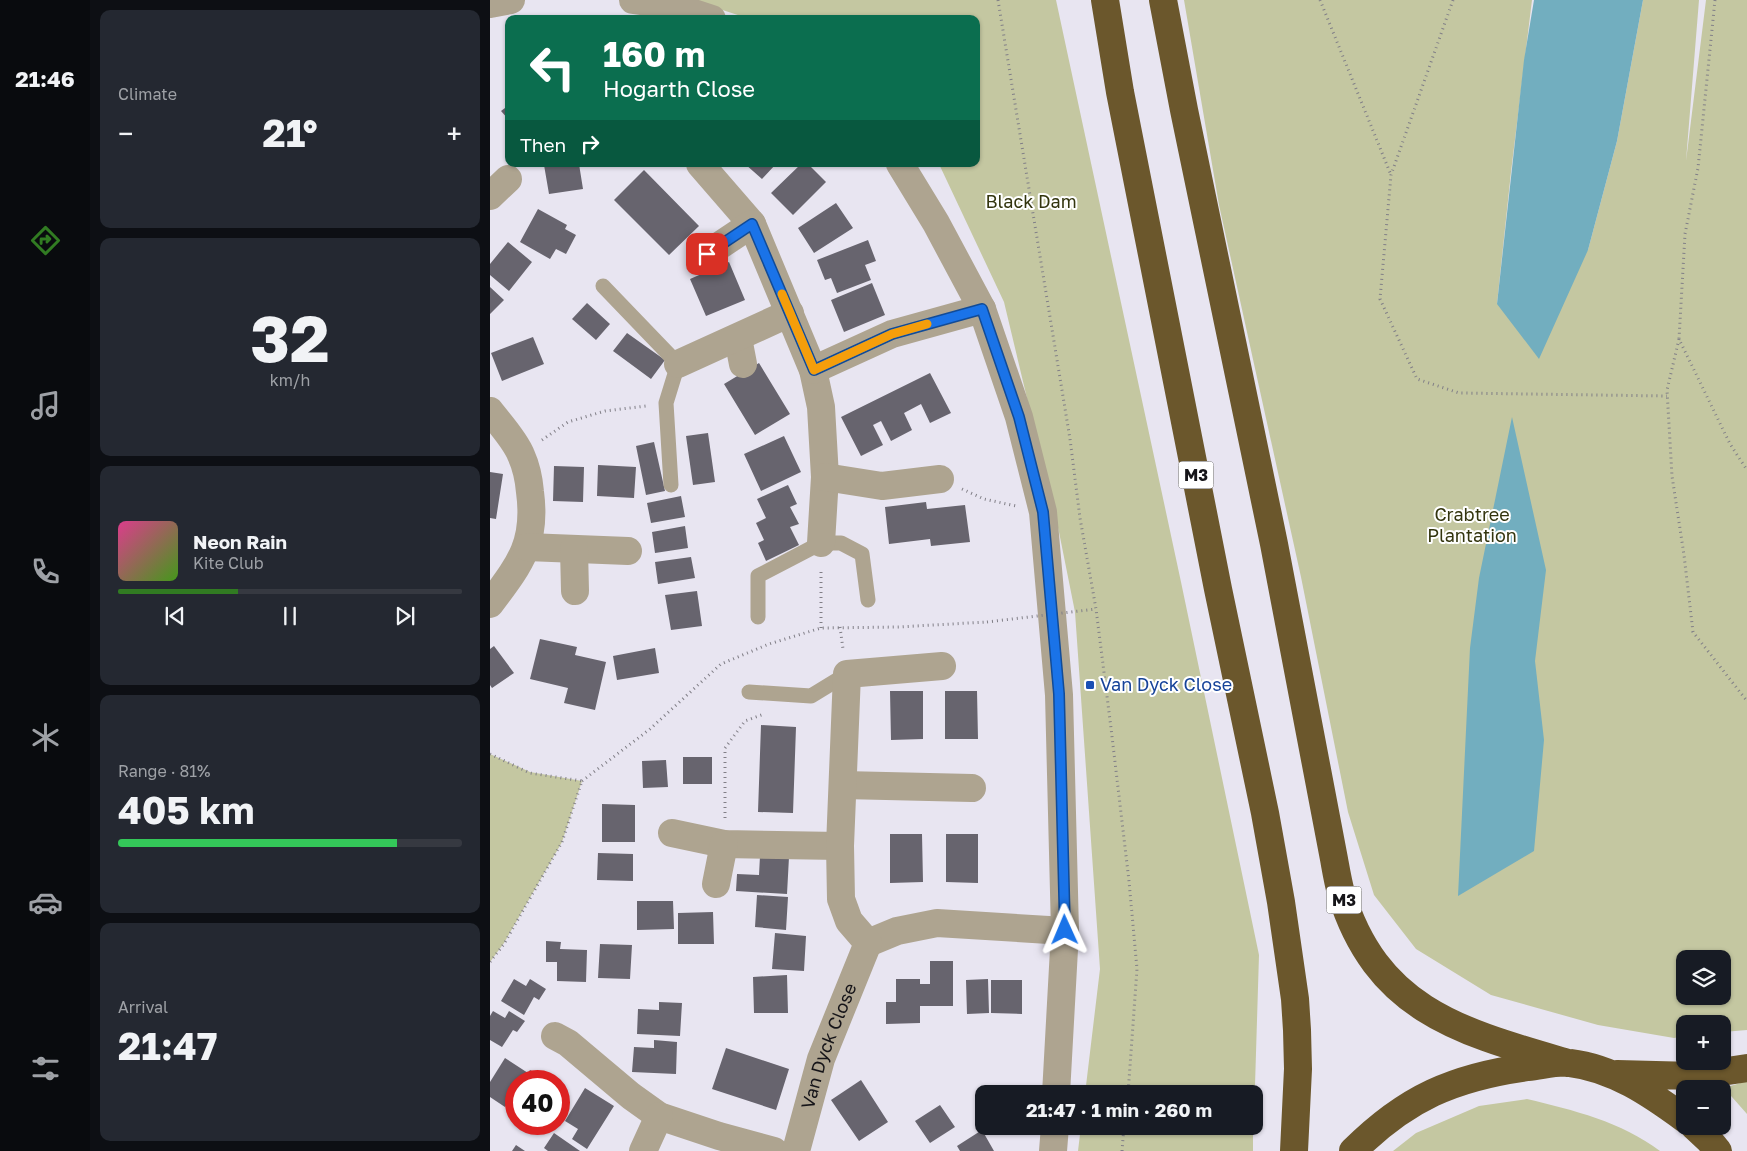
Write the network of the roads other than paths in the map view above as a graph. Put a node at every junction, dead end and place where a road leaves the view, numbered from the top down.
1 (511, 0) edge
2 (633, 0) edge
3 (1105, 0) edge
4 (1163, 0) edge
5 (490, 4) edge
6 (700, 15) edge
7 (703, 167) edge
8 (902, 167) edge
9 (752, 224) junction
10 (707, 254) dead end
11 (603, 286) dead end
12 (982, 309) junction
13 (790, 313) junction
14 (738, 338) junction
15 (678, 364) junction
16 (743, 364) dead end
17 (814, 370) junction
18 (490, 411) edge
19 (825, 477) junction
20 (940, 479) road end
21 (671, 485) dead end
22 (821, 543) junction
23 (527, 547) junction
24 (574, 549) junction
25 (628, 551) dead end
26 (575, 591) dead end
27 (868, 600) dead end
28 (490, 604) edge
29 (758, 617) dead end
30 (942, 666) dead end
31 (846, 674) junction
32 (749, 692) dead end
33 (843, 785) junction
34 (972, 788) dead end
35 (672, 833) dead end
36 (724, 844) junction
37 (840, 846) junction
38 (716, 884) dead end
39 (1065, 930) junction
40 (868, 943) junction
41 (566, 1035) dead end
42 (1568, 1063) junction
43 (1747, 1068) edge
44 (1610, 1073) junction
45 (1056, 1085) edge
46 (1676, 1113) edge
47 (658, 1116) junction
48 (1054, 1135) edge
49 (1703, 1135) edge
50 (643, 1151) edge
51 (774, 1151) edge
52 (796, 1151) edge
53 (1053, 1151) edge
54 (1294, 1151) edge
55 (1353, 1151) edge
56 (1718, 1151) edge

1 - 5 street
2 - 6 street
3 - 54 highway, M3
4 - 42 highway, M3
7 - 9 street
8 - 12 street
9 - 10 street
9 - 13 street
11 - 15 lane
12 - 17 street
12 - 39 street
13 - 14 street
13 - 17 street
14 - 15 street
14 - 16 street
15 - 21 lane
17 - 19 street
18 - 23 street
19 - 20 street
19 - 22 street
22 - 27 lane
22 - 29 lane
23 - 24 street
23 - 28 street
24 - 25 street
24 - 26 street
30 - 31 street
31 - 32 lane
31 - 33 street
33 - 34 street
33 - 37 street
35 - 36 street
36 - 37 street
36 - 38 street
37 - 40 street
39 - 40 street
39 - 45 street
40 - 52 street, Van Dyck Close
41 - 47 street
42 - 44 highway, M3
42 - 55 highway, M3
43 - 44 highway, M3
44 - 46 highway, M3
47 - 50 street
47 - 51 street
48 - 53 street
49 - 56 highway

